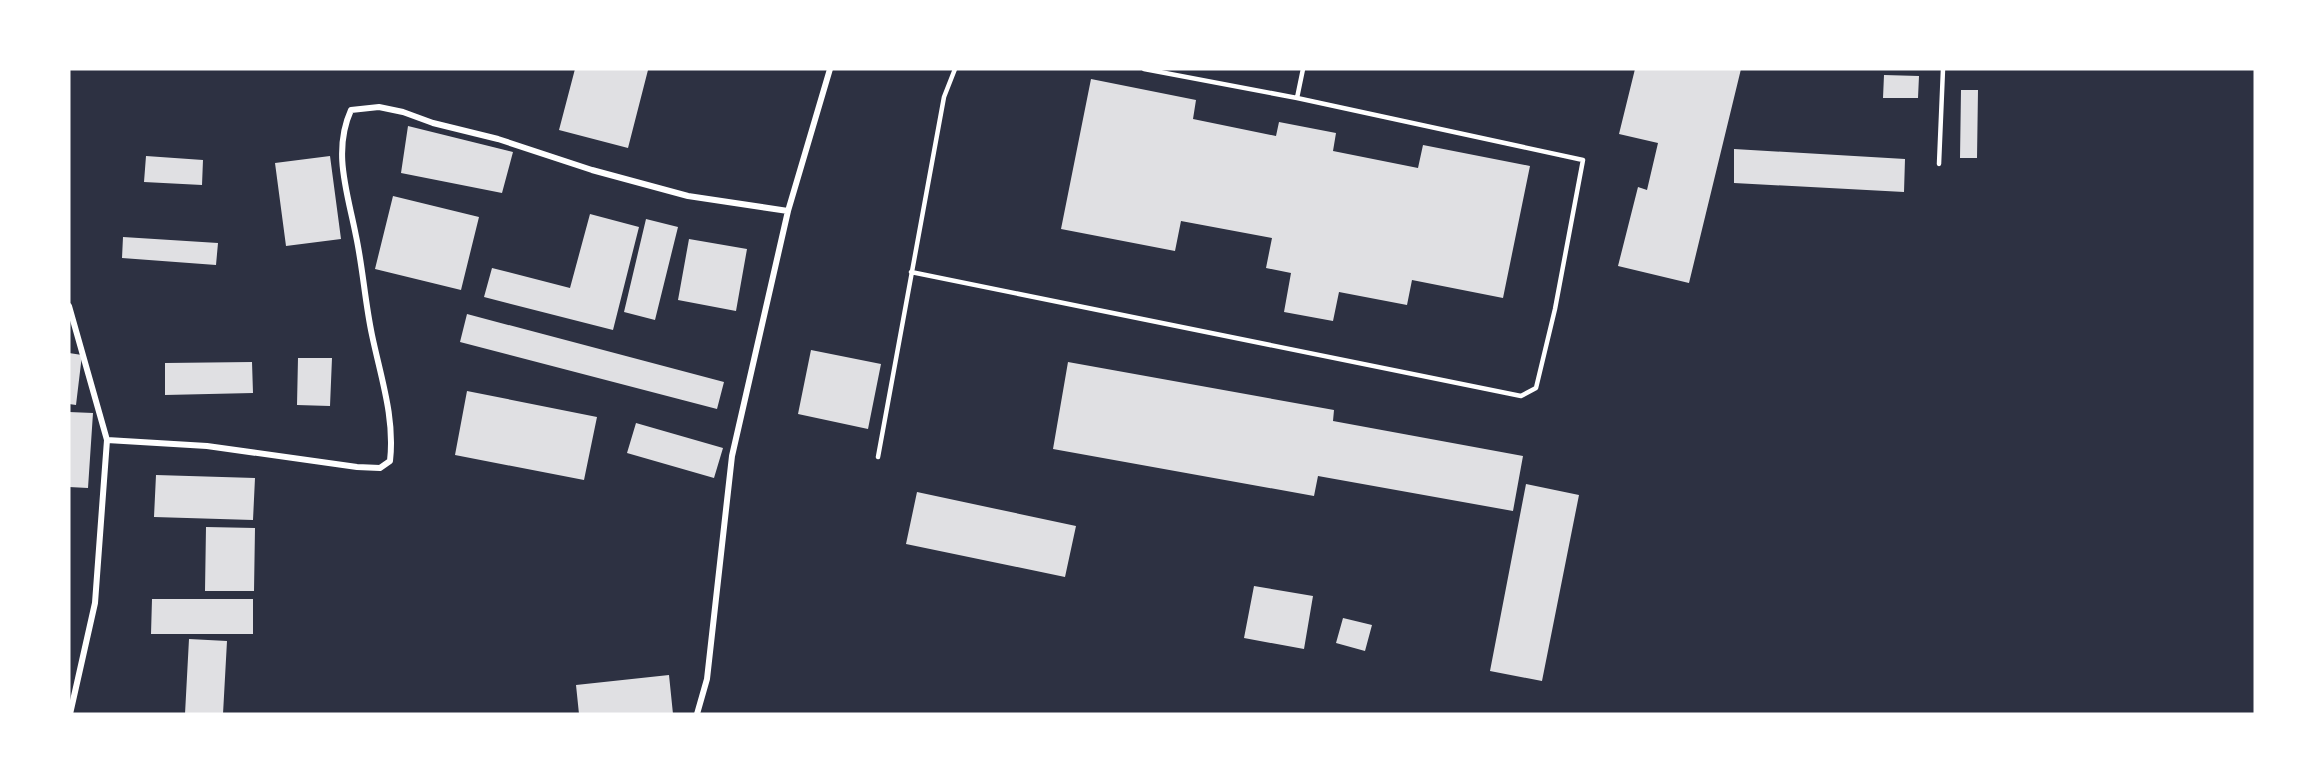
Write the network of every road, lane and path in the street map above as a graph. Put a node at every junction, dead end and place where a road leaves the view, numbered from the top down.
1 (830, 69) edge
2 (955, 69) edge
3 (1144, 69) edge
4 (1303, 69) edge
5 (1943, 69) edge
6 (1297, 98) junction
7 (1938, 164) dead end
8 (788, 211) junction
9 (911, 272) junction
10 (69, 306) edge
11 (107, 440) junction
12 (878, 457) dead end
13 (70, 714) edge
14 (697, 714) edge

1 - 8 street
2 - 9 lane
3 - 6 lane
4 - 6 lane
5 - 7 lane
6 - 9 lane
8 - 11 street
8 - 14 street
9 - 12 lane
10 - 11 street
11 - 13 street

